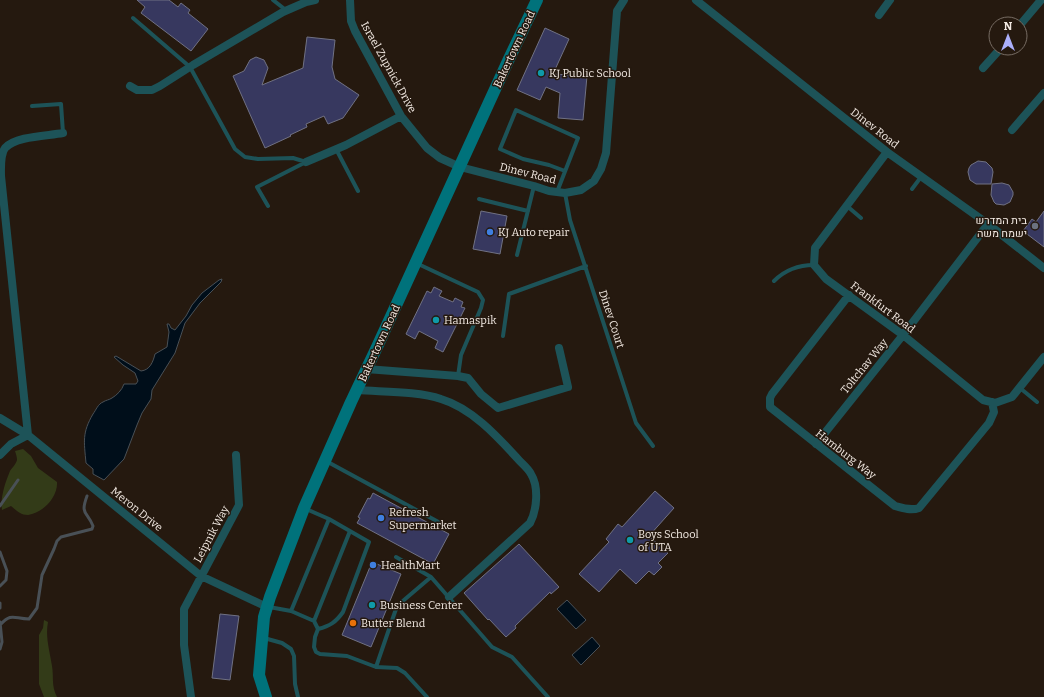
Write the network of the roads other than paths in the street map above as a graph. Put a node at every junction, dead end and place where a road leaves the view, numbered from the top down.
1 (273, 0) edge
2 (315, 0) edge
3 (350, 0) edge
4 (537, 0) edge
5 (624, 0) edge
6 (696, 0) edge
7 (890, 0) edge
8 (1041, 0) edge
9 (287, 10) junction
10 (879, 15) dead end
11 (1028, 16) edge
12 (133, 18) dead end
13 (994, 56) edge
14 (190, 67) junction
15 (984, 68) dead end
16 (130, 86) dead end
17 (1044, 93) edge
18 (32, 106) dead end
19 (401, 116) junction
20 (1012, 130) dead end
21 (63, 133) joint
22 (336, 149) junction
23 (887, 152) junction
24 (306, 162) junction
25 (460, 166) junction
26 (565, 170) junction
27 (921, 177) junction
28 (534, 186) junction
29 (912, 189) dead end
30 (358, 191) dead end
31 (561, 192) junction
32 (479, 199) dead end
33 (268, 206) dead end
34 (847, 206) junction
35 (528, 211) junction
36 (861, 218) dead end
37 (988, 224) junction
38 (517, 255) dead end
39 (416, 263) junction
40 (814, 265) junction
41 (586, 266) junction
42 (1044, 268) edge
43 (774, 281) dead end
44 (849, 295) junction
45 (903, 335) junction
46 (503, 336) dead end
47 (559, 348) dead end
48 (1044, 357) edge
49 (366, 370) junction
50 (458, 376) junction
51 (1020, 388) junction
52 (357, 390) junction
53 (992, 402) junction
54 (1037, 402) dead end
55 (0, 418) edge
56 (28, 435) junction
57 (816, 444) junction
58 (653, 446) dead end
59 (0, 455) edge
60 (236, 455) dead end
61 (324, 460) junction
62 (304, 508) junction
63 (329, 519) junction
64 (444, 525) dead end
65 (350, 531) junction
66 (396, 557) dead end
67 (201, 576) junction
68 (431, 577) junction
69 (449, 597) junction
70 (267, 607) junction
71 (291, 611) junction
72 (314, 621) junction
73 (318, 629) junction
74 (261, 637) junction
75 (376, 667) junction
76 (191, 697) edge
77 (266, 697) edge
78 (298, 697) edge
79 (427, 697) edge
80 (548, 697) edge

1 - 9 lane
2 - 9 street
3 - 19 street, Israel Zupnick Drive
4 - 25 street, Bakertown Road
5 - 31 street, Dinev Road
6 - 23 street, Dinev Road
7 - 10 street
8 - 11 street
9 - 14 street
12 - 14 lane
13 - 15 street
14 - 16 street
14 - 24 lane
17 - 20 street
18 - 21 lane
19 - 22 street
19 - 25 street, Israel Zupnick Drive
21 - 56 street
22 - 24 street
22 - 30 lane
23 - 27 street, Dinev Road
23 - 34 street
24 - 33 lane
25 - 28 street, Dinev Road
25 - 39 street, Bakertown Road
26 - 26 lane
26 - 31 lane
27 - 29 lane
27 - 37 street, Dinev Road
28 - 31 street, Dinev Road
28 - 35 lane
31 - 41 lane, Dinev Court
32 - 35 lane
34 - 36 lane
34 - 40 street
35 - 38 lane
37 - 42 street, Dinev Road
37 - 45 street, Toltchav Way
39 - 49 street, Bakertown Road
39 - 50 lane
40 - 43 lane
40 - 44 street, Frankfurt Road
41 - 46 lane
41 - 58 lane, Dinev Court
44 - 45 street, Frankfurt Road
44 - 57 street, Hamburg Way
45 - 53 street, Frankfurt Road
45 - 57 street, Toltchav Way
47 - 50 street
48 - 51 street
49 - 50 street
49 - 52 street, Bakertown Road
51 - 53 street
51 - 54 lane
52 - 61 street, Bakertown Road
52 - 69 street
53 - 57 street, Hamburg Way
55 - 56 street, Meron Drive
56 - 59 street
56 - 67 street, Meron Drive
60 - 67 street, Leipnik Way
61 - 62 street, Bakertown Road
61 - 64 lane
62 - 63 lane
62 - 70 street, Bakertown Road
63 - 65 lane
63 - 71 lane
65 - 72 lane
65 - 73 lane
66 - 68 lane
67 - 70 street, Meron Drive
67 - 76 street, Leipnik Way
68 - 69 lane
68 - 75 lane
69 - 80 lane
70 - 71 lane
70 - 74 street, Bakertown Road
71 - 72 lane
72 - 73 lane
73 - 75 lane
74 - 77 street, Bakertown Road
74 - 78 lane
75 - 79 lane

